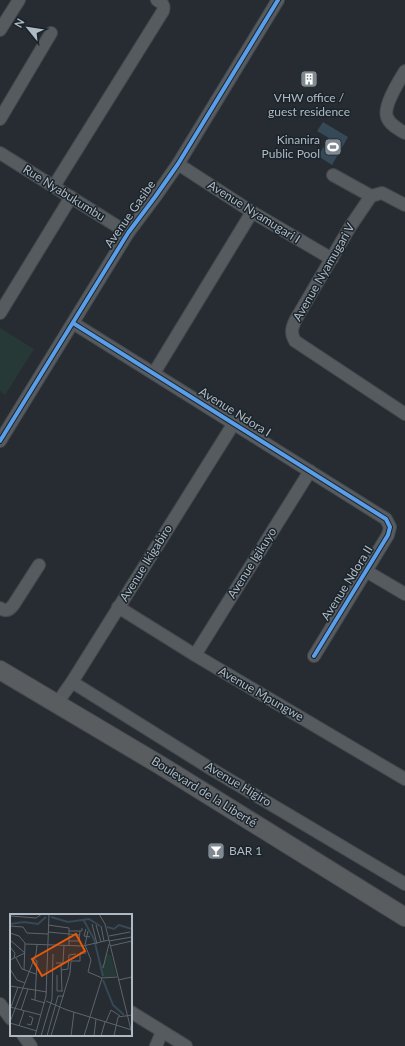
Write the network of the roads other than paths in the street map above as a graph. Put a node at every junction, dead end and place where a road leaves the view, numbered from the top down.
1 (19, 0) edge
2 (157, 0) edge
3 (278, 0) edge
4 (0, 30) edge
5 (51, 32) dead end
6 (405, 71) edge
7 (0, 119) edge
8 (405, 133) edge
9 (0, 153) edge
10 (178, 164) junction
11 (333, 175) dead end
12 (54, 186) junction
13 (371, 196) junction
14 (71, 197) junction
15 (405, 205) edge
16 (252, 212) junction
17 (128, 233) junction
18 (332, 259) junction
19 (0, 313) edge
20 (72, 323) junction
21 (154, 372) junction
22 (405, 414) edge
23 (234, 423) junction
24 (0, 441) edge
25 (310, 471) junction
26 (386, 519) joint
27 (39, 565) dead end
28 (366, 571) junction
29 (405, 594) edge
30 (118, 607) junction
31 (0, 608) edge
32 (195, 656) junction
33 (314, 656) dead end
34 (0, 670) edge
35 (72, 682) junction
36 (57, 703) junction
37 (405, 779) edge
38 (405, 884) edge
39 (405, 917) edge
40 (132, 1013) edge
41 (162, 1032) junction
42 (24, 1036) edge
43 (31, 1046) edge
44 (156, 1046) edge
45 (186, 1046) edge

1 - 4 street
2 - 12 street
3 - 10 street, Avenue Gasibe
5 - 7 street
6 - 8 street
9 - 12 street, Rue Nyabukumbu
10 - 16 street, Avenue Nyamugari I
10 - 17 street, Avenue Gasibe
11 - 13 street
12 - 14 street, Rue Nyabukumbu
13 - 15 street
13 - 18 street, Avenue Nyamugari V
14 - 17 street, Rue Nyabukumbu
14 - 19 street
16 - 18 street, Avenue Nyamugari I
16 - 21 street
17 - 20 street, Avenue Gasibe
18 - 22 street, Avenue Nyamugari V
20 - 21 street, Avenue Ndora I
20 - 24 street, Avenue Gasibe
21 - 23 street, Avenue Ndora I
23 - 25 street, Avenue Ndora I
23 - 30 street, Avenue Ikigabiro
25 - 26 street, Avenue Ndora I
25 - 32 street, Avenue Igikuyo
26 - 28 street, Avenue Ndora II
27 - 31 street
28 - 29 street
28 - 33 street, Avenue Ndora II
30 - 32 street, Avenue Mpungwe
30 - 35 street, Avenue Ikigabiro
32 - 37 street, Avenue Mpungwe
34 - 36 highway, Boulevard de la Liberté
35 - 36 street, Avenue Ikigabiro
35 - 38 street, Avenue Higiro
36 - 39 highway, Boulevard de la Liberté
40 - 41 street
41 - 44 street
41 - 45 street
42 - 43 street

